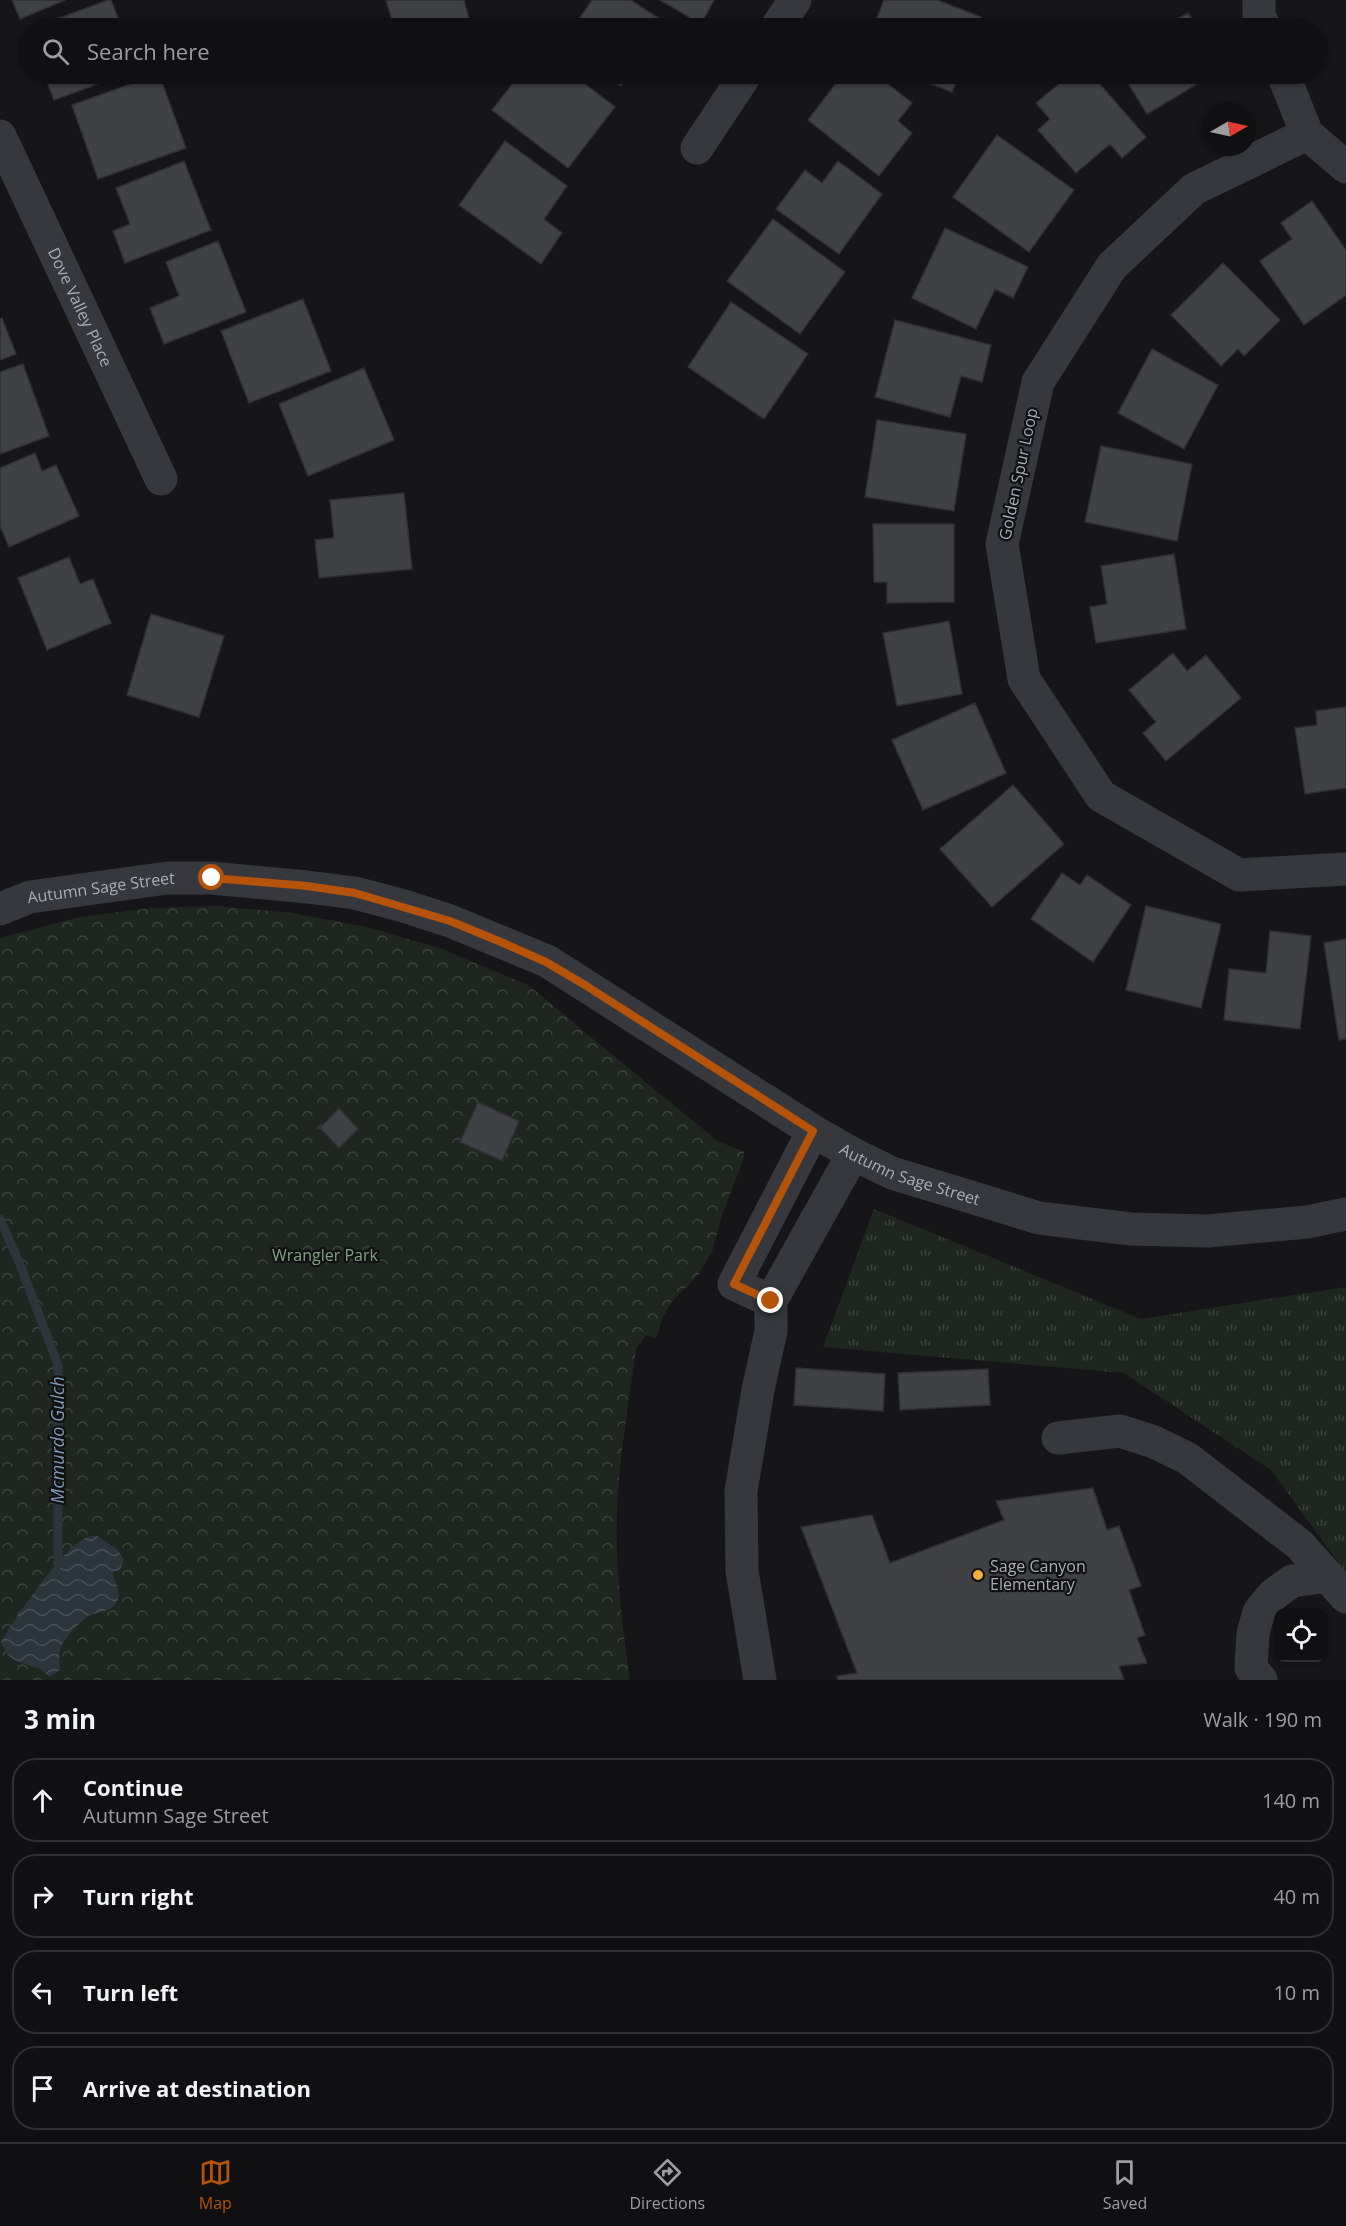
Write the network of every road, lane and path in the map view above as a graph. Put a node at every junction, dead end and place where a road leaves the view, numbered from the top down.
1 (795, 0) edge
2 (1259, 0) edge
3 (783, 18) edge
4 (1261, 18) edge
5 (739, 84) edge
6 (1287, 84) edge
7 (1307, 134) junction
8 (0, 136) edge
9 (697, 148) dead end
10 (1346, 167) edge
11 (161, 479) dead end
12 (1346, 869) edge
13 (0, 909) edge
14 (813, 1131) junction
15 (853, 1154) junction
16 (1346, 1214) edge
17 (771, 1301) junction
18 (1058, 1438) dead end
19 (1337, 1587) edge
20 (760, 1680) edge
21 (1261, 1680) edge

1 - 3 street
2 - 4 street
5 - 9 street
6 - 7 street
7 - 10 street
7 - 12 street, Golden Spur Loop
8 - 11 street, Dove Valley Place
13 - 14 street, Autumn Sage Street
14 - 15 street, Autumn Sage Street
14 - 17 street
15 - 16 street, Autumn Sage Street
15 - 17 street
17 - 20 street
18 - 19 street
19 - 21 street

